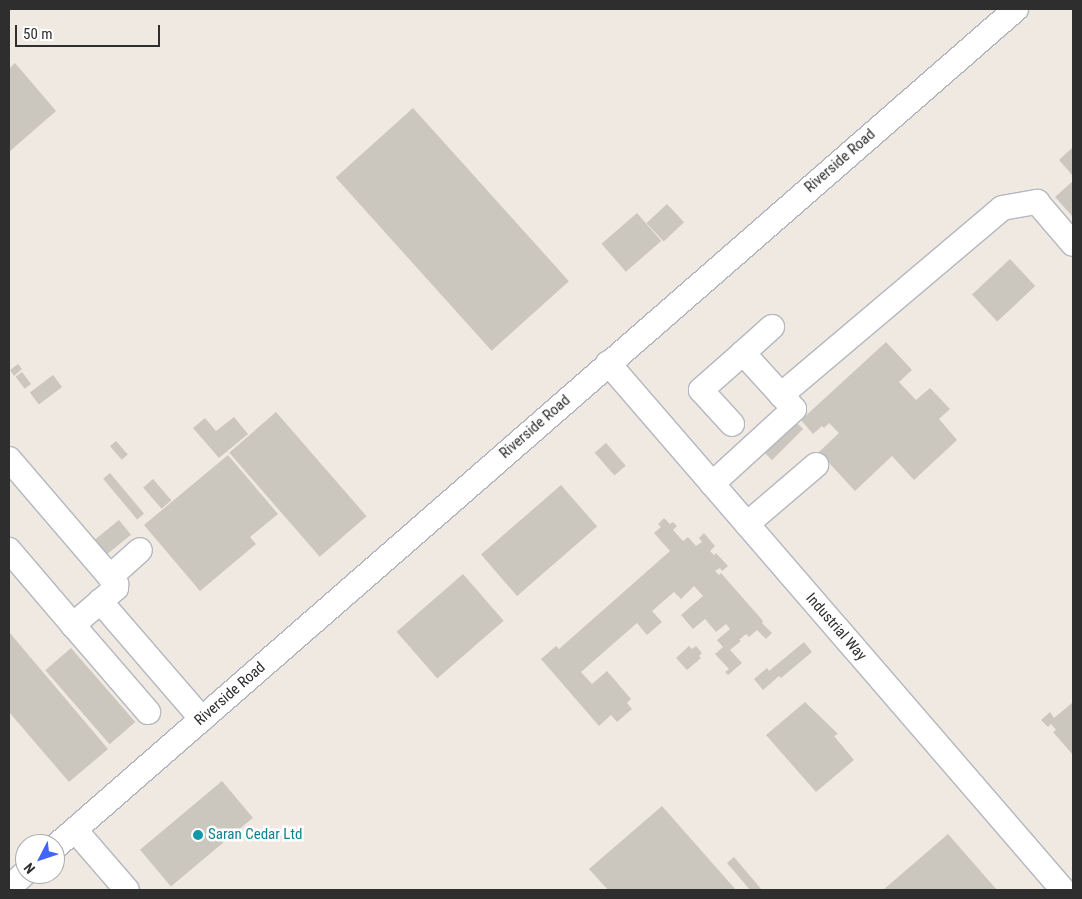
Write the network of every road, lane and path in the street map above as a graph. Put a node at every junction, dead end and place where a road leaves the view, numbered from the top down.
1 (1016, 9) edge
2 (1073, 244) edge
3 (772, 327) dead end
4 (743, 352) junction
5 (608, 363) junction
6 (781, 394) junction
7 (732, 424) dead end
8 (9, 459) edge
9 (816, 465) dead end
10 (712, 484) junction
11 (748, 524) junction
12 (9, 550) edge
13 (140, 550) dead end
14 (110, 577) junction
15 (100, 601) junction
16 (73, 625) junction
17 (148, 712) dead end
18 (202, 719) junction
19 (75, 830) junction
20 (65, 838) edge
21 (127, 890) edge
22 (1063, 890) edge

1 - 5 street, Riverside Road
2 - 6 street
3 - 4 street
4 - 6 street
4 - 7 street
5 - 10 street, Industrial Way
5 - 18 street, Riverside Road
6 - 10 street
8 - 14 street
9 - 11 street
10 - 11 street, Industrial Way
11 - 22 street, Industrial Way
12 - 16 street
13 - 14 street
14 - 15 street
15 - 16 street
15 - 18 street
16 - 17 street
18 - 19 street, Riverside Road
19 - 20 street, Riverside Road
19 - 21 street

